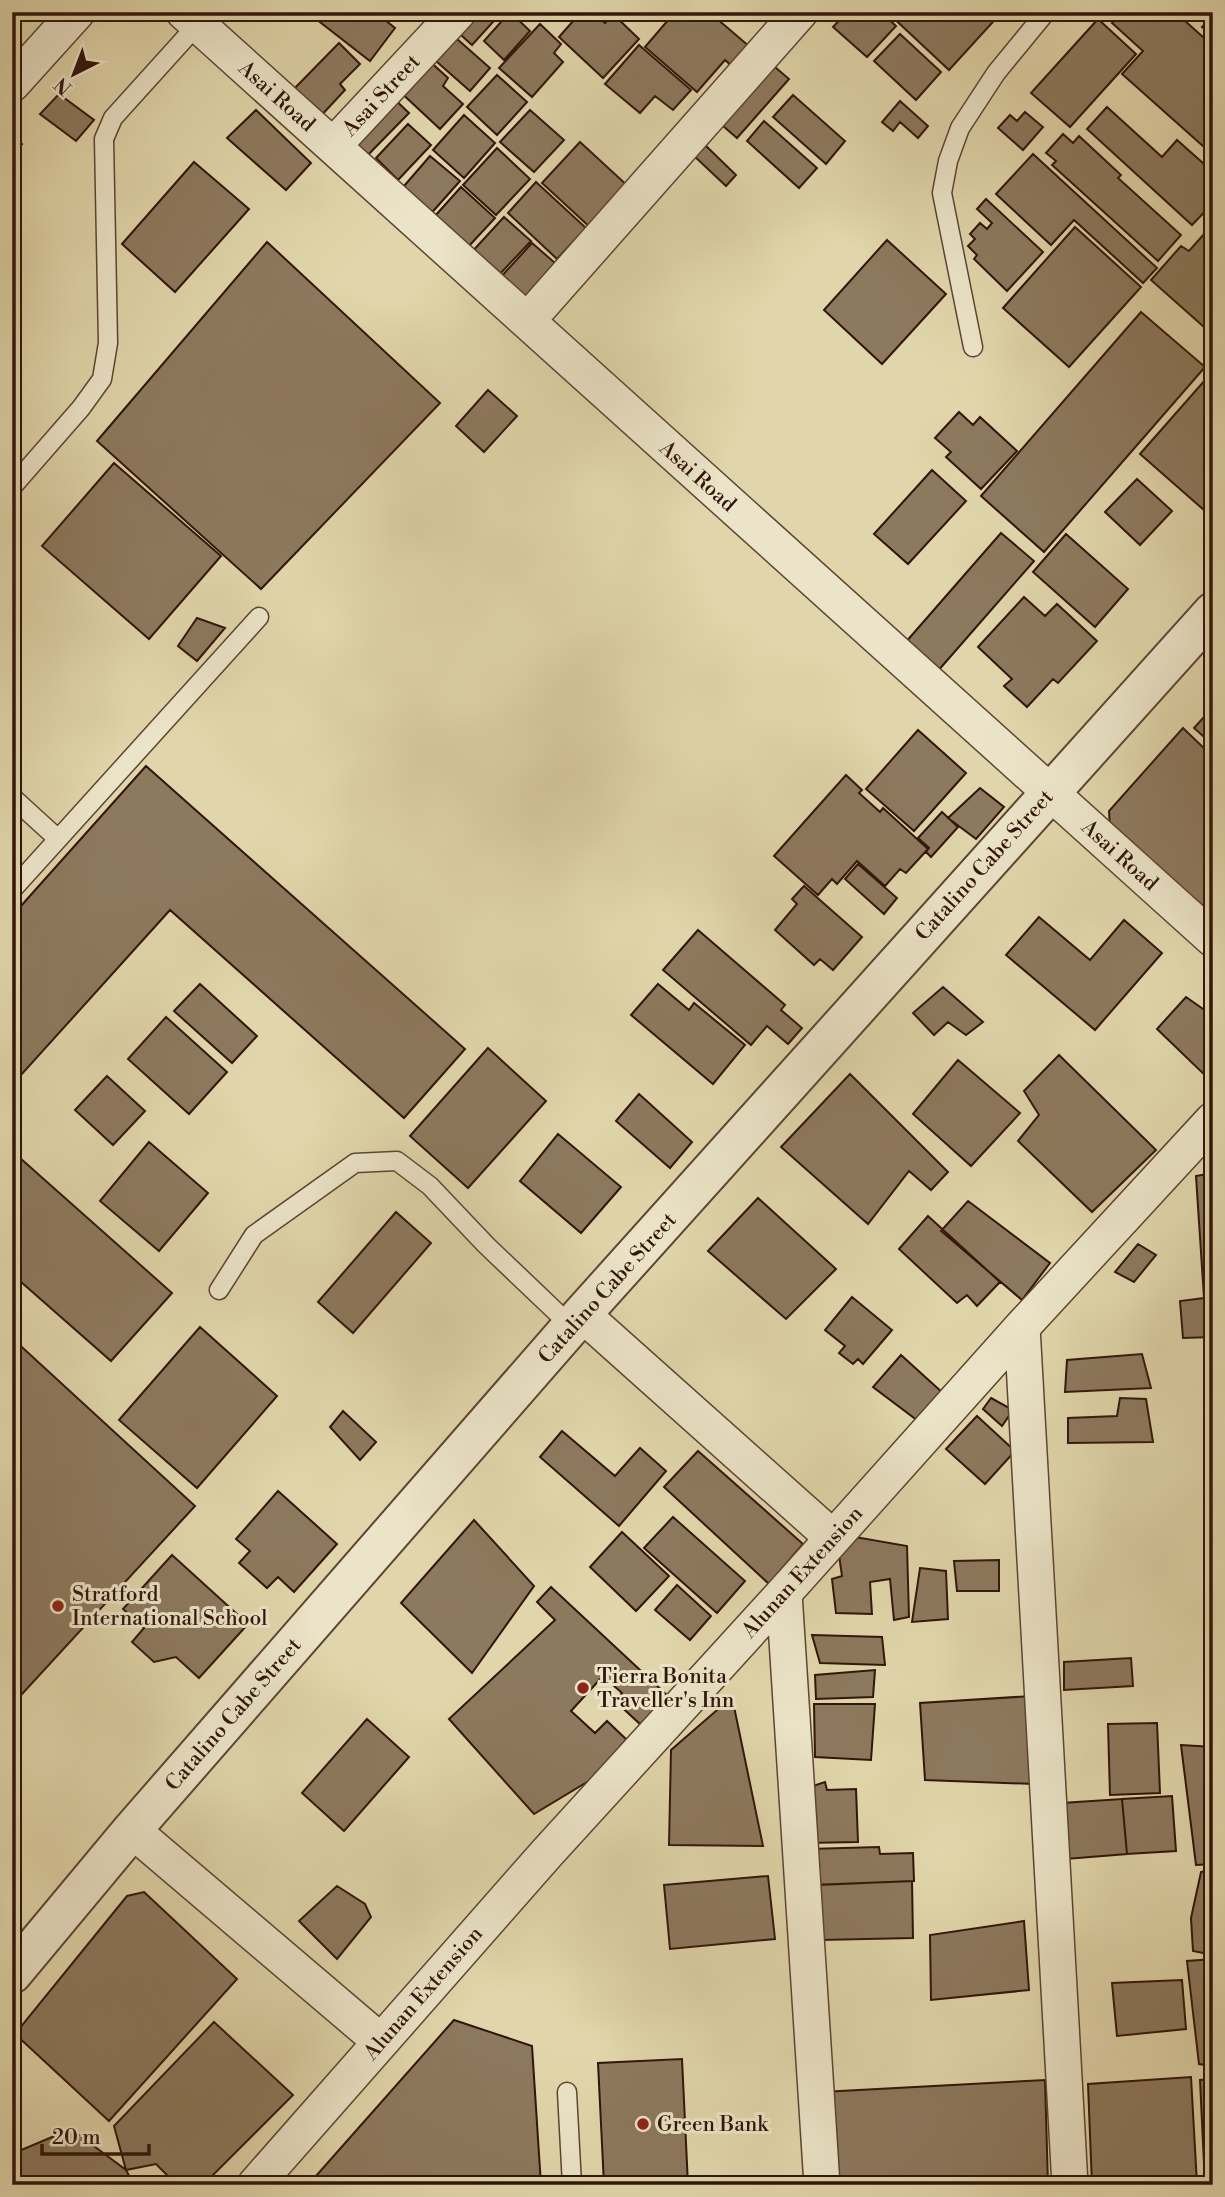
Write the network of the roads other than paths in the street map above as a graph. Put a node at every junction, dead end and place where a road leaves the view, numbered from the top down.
1 (77, 12) edge
2 (458, 12) edge
3 (800, 12) edge
4 (1046, 12) edge
5 (190, 18) edge
6 (12, 84) edge
7 (333, 146) junction
8 (527, 321) junction
9 (973, 347) dead end
10 (12, 487) edge
11 (1213, 612) edge
12 (259, 617) dead end
13 (1049, 792) junction
14 (12, 797) edge
15 (58, 839) junction
16 (12, 890) edge
17 (1213, 939) edge
18 (1213, 1120) edge
19 (219, 1290) dead end
20 (577, 1320) junction
21 (1022, 1327) junction
22 (834, 1538) junction
23 (784, 1593) junction
24 (132, 1830) junction
25 (12, 1975) edge
26 (380, 2041) junction
27 (566, 2092) dead end
28 (255, 2185) edge
29 (572, 2185) edge
30 (822, 2185) edge
31 (1070, 2185) edge

1 - 6 street
2 - 7 street, Asai Street
3 - 8 street
4 - 9 lane
5 - 7 street, Asai Road
5 - 10 lane
7 - 8 street, Asai Road
8 - 13 street, Asai Road
11 - 13 street, Catalino Cabe Street
12 - 15 lane
13 - 17 street, Asai Road
13 - 20 street, Catalino Cabe Street
14 - 15 lane
15 - 16 lane
18 - 21 street, Alunan Extension
19 - 20 lane
20 - 22 street
20 - 24 street, Catalino Cabe Street
21 - 22 street, Alunan Extension
21 - 31 street
22 - 23 street, Alunan Extension
23 - 26 street, Alunan Extension
23 - 30 street
24 - 25 street, Catalino Cabe Street
24 - 26 street
26 - 28 street, Alunan Extension
27 - 29 lane

